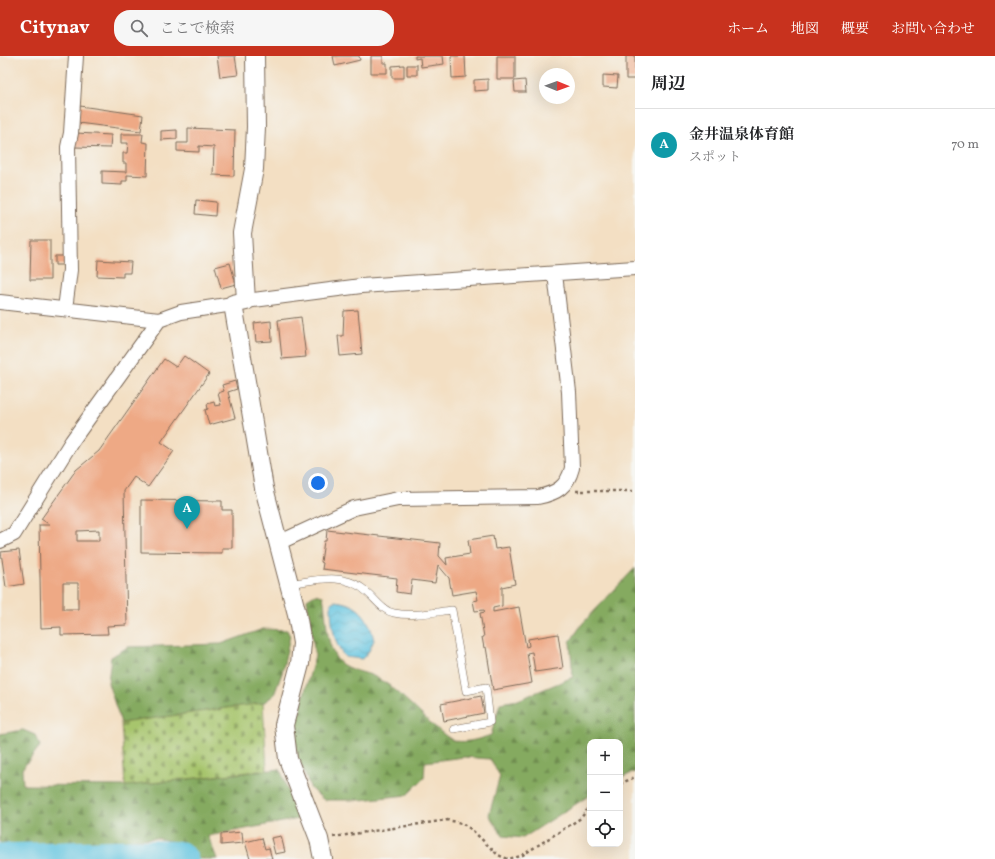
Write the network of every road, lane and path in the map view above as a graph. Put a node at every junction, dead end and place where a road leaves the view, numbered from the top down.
1 (76, 56) edge
2 (255, 56) edge
3 (635, 268) edge
4 (555, 274) junction
5 (0, 302) edge
6 (240, 303) junction
7 (65, 309) junction
8 (159, 320) junction
9 (562, 489) junction
10 (635, 491) edge
11 (0, 541) edge
12 (278, 543) junction
13 (289, 584) junction
14 (454, 729) dead end
15 (635, 778) edge
16 (623, 783) edge
17 (587, 810) edge
18 (319, 840) junction
19 (323, 859) edge

1 - 7 street
2 - 6 street
3 - 4 street
4 - 6 street
4 - 9 street
5 - 7 street
6 - 8 street
6 - 12 street
7 - 8 street
8 - 11 street
9 - 10 path
9 - 12 street
12 - 13 street
13 - 14 lane
13 - 18 street
15 - 16 path
17 - 18 path
18 - 19 street

